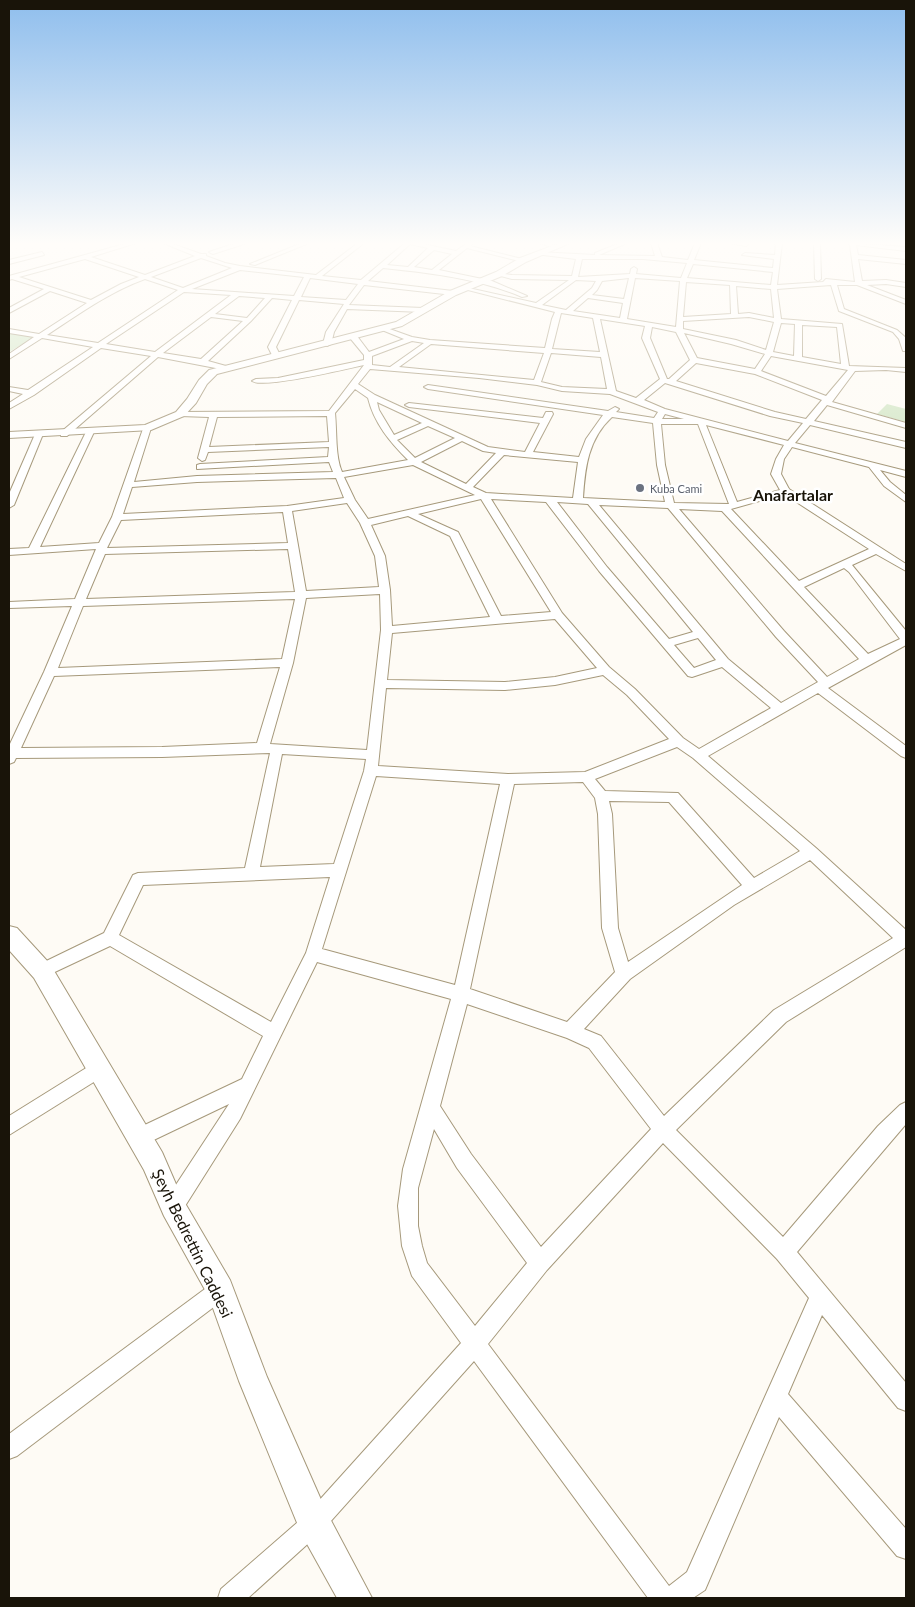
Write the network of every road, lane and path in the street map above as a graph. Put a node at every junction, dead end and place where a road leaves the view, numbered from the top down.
1 (69, 318) edge
2 (141, 318) edge
3 (205, 318) edge
4 (236, 318) edge
5 (286, 318) edge
6 (339, 318) edge
7 (409, 318) edge
8 (556, 318) edge
9 (596, 318) edge
10 (609, 318) edge
11 (700, 318) edge
12 (763, 318) edge
13 (778, 318) edge
14 (840, 318) edge
15 (862, 318) edge
16 (682, 319) joint
17 (249, 320) joint
18 (623, 320) joint
19 (778, 321) junction
20 (799, 323) junction
21 (649, 325) junction
22 (840, 325) junction
23 (903, 327) dead end
24 (384, 329) junction
25 (680, 330) junction
26 (9, 331) edge
27 (895, 331) junction
28 (43, 336) junction
29 (354, 338) junction
30 (411, 339) junction
31 (430, 342) junction
32 (327, 344) junction
33 (100, 345) junction
34 (906, 349) edge
35 (548, 352) junction
36 (770, 353) junction
37 (156, 354) junction
38 (276, 355) junction
39 (604, 355) junction
40 (9, 357) edge
41 (798, 358) junction
42 (694, 360) junction
43 (368, 361) junction
44 (203, 362) junction
45 (223, 368) junction
46 (393, 368) junction
47 (849, 368) junction
48 (906, 370) edge
49 (437, 372) junction
50 (757, 372) junction
51 (256, 381) dead end
52 (667, 381) junction
53 (537, 383) junction
54 (353, 384) junction
55 (9, 389) edge
56 (562, 389) junction
57 (612, 392) junction
58 (31, 393) junction
59 (372, 397) junction
60 (415, 399) junction
61 (627, 399) junction
62 (828, 401) junction
63 (638, 402) junction
64 (555, 405) junction
65 (9, 407) edge
66 (662, 411) junction
67 (331, 412) junction
68 (180, 414) junction
69 (609, 414) junction
70 (214, 415) junction
71 (545, 421) junction
72 (657, 421) junction
73 (701, 422) junction
74 (809, 422) junction
75 (428, 423) junction
76 (906, 426) edge
77 (147, 428) junction
78 (90, 432) junction
79 (39, 434) junction
80 (64, 434) junction
81 (9, 435) edge
82 (461, 438) junction
83 (392, 440) junction
84 (334, 444) junction
85 (789, 445) junction
86 (906, 445) edge
87 (204, 450) junction
88 (502, 452) junction
89 (528, 454) junction
90 (332, 459) junction
91 (582, 460) junction
92 (414, 462) junction
93 (872, 466) junction
94 (200, 467) junction
95 (906, 474) edge
96 (340, 475) junction
97 (197, 480) junction
98 (129, 485) junction
99 (467, 488) junction
100 (785, 491) junction
101 (484, 496) junction
102 (549, 499) junction
103 (906, 499) edge
104 (350, 500) junction
105 (578, 500) junction
106 (591, 501) junction
107 (670, 504) junction
108 (9, 505) edge
109 (729, 507) junction
110 (287, 509) junction
111 (409, 513) junction
112 (117, 517) junction
113 (365, 523) junction
114 (293, 546) junction
115 (101, 548) junction
116 (32, 550) junction
117 (876, 550) junction
118 (9, 552) edge
119 (846, 565) junction
120 (906, 568) edge
121 (799, 585) junction
122 (385, 590) junction
123 (301, 595) junction
124 (78, 603) junction
125 (9, 605) edge
126 (558, 615) junction
127 (498, 620) junction
128 (387, 630) junction
129 (701, 634) junction
130 (906, 640) edge
131 (667, 644) junction
132 (867, 660) junction
133 (724, 662) junction
134 (287, 663) junction
135 (605, 670) junction
136 (50, 672) junction
137 (382, 684) junction
138 (823, 686) junction
139 (780, 709) junction
140 (678, 741) junction
141 (262, 748) junction
142 (276, 749) junction
143 (906, 753) edge
144 (373, 755) junction
145 (698, 755) junction
146 (10, 757) edge
147 (371, 771) junction
148 (586, 777) junction
149 (508, 779) junction
150 (601, 796) junction
151 (811, 852) junction
152 (339, 870) junction
153 (251, 874) junction
154 (752, 886) junction
155 (9, 935) edge
156 (110, 938) junction
157 (906, 939) edge
158 (313, 954) junction
159 (42, 971) junction
160 (624, 974) junction
161 (461, 994) junction
162 (570, 1031) junction
163 (274, 1032) junction
164 (99, 1069) junction
165 (248, 1085) junction
166 (431, 1108) junction
167 (906, 1111) edge
168 (9, 1126) edge
169 (663, 1130) junction
170 (139, 1138) junction
171 (173, 1207) junction
172 (784, 1252) junction
173 (540, 1263) junction
174 (220, 1290) junction
175 (820, 1296) junction
176 (474, 1344) junction
177 (776, 1397) junction
178 (906, 1400) edge
179 (9, 1448) edge
180 (314, 1523) junction
181 (906, 1547) edge
182 (230, 1598) edge
183 (355, 1598) edge
184 (663, 1598) edge
185 (673, 1598) edge

1 - 28 street
2 - 33 street
3 - 37 street
4 - 17 street
5 - 38 street
6 - 32 street
7 - 24 main road
8 - 35 street
9 - 39 street
10 - 18 street
11 - 16 street
12 - 19 street
13 - 19 street
14 - 22 street
15 - 27 street
16 - 25 street
17 - 44 street
18 - 21 street
19 - 20 street
19 - 36 street
20 - 22 street
20 - 41 street
21 - 25 street
21 - 52 street
22 - 47 street
23 - 27 street
24 - 29 main road
24 - 30 street
25 - 36 street
25 - 42 street
26 - 28 street
27 - 34 street
28 - 33 street
28 - 40 street
29 - 32 main road
29 - 43 street
30 - 31 street
30 - 43 street
31 - 35 street
31 - 46 street
32 - 38 main road
33 - 37 street
33 - 58 street
35 - 39 street
35 - 53 street
36 - 41 street
36 - 50 street
37 - 44 street
37 - 80 street
38 - 45 main road
39 - 57 street
41 - 47 street
42 - 50 street
42 - 52 street
43 - 46 street
43 - 51 street
43 - 54 street
44 - 45 street
45 - 68 main road
46 - 49 street
47 - 48 street
47 - 62 street
49 - 53 street
49 - 60 street
50 - 62 street
52 - 63 street
52 - 74 street
53 - 56 street
54 - 59 street
54 - 67 street
55 - 58 street
56 - 57 street
56 - 64 street
57 - 61 street
58 - 65 street
59 - 60 street
59 - 83 street
60 - 64 street
60 - 71 street
60 - 75 street
61 - 63 street
61 - 69 street
62 - 74 street
62 - 76 street
63 - 66 street
64 - 69 street
64 - 71 street
66 - 72 street
66 - 73 street
67 - 70 street
67 - 84 street
68 - 70 street
68 - 77 main road
69 - 72 street
69 - 91 street
70 - 87 street
71 - 89 street
72 - 73 street
72 - 107 street
73 - 85 street
73 - 109 street
74 - 85 street
74 - 86 street
75 - 82 street
75 - 83 street
77 - 78 main road
77 - 98 street
78 - 80 main road
78 - 116 street
79 - 80 main road
79 - 81 main road
79 - 108 street
82 - 88 street
82 - 92 street
83 - 92 street
84 - 87 street
84 - 90 street
85 - 93 street
85 - 100 street
87 - 94 street
88 - 89 street
88 - 99 street
89 - 91 street
90 - 94 street
90 - 96 street
91 - 105 street
92 - 96 street
92 - 99 street
93 - 95 street
93 - 103 street
94 - 97 street
96 - 97 street
96 - 104 street
97 - 98 street
98 - 112 street
99 - 101 street
100 - 109 street
100 - 117 street
101 - 102 street
101 - 111 street
101 - 126 street
102 - 105 street
102 - 131 street
104 - 110 street
104 - 113 street
105 - 106 street
106 - 107 street
106 - 129 street
107 - 109 street
107 - 138 street
109 - 121 street
110 - 112 street
110 - 114 street
111 - 113 street
111 - 127 street
112 - 115 street
113 - 122 street
114 - 115 street
114 - 123 street
115 - 116 street
115 - 124 street
116 - 118 street
117 - 119 street
117 - 120 street
119 - 121 street
119 - 130 street
121 - 132 street
122 - 123 street
122 - 128 street
123 - 124 street
123 - 134 street
124 - 125 street
124 - 136 street
126 - 127 street
126 - 135 street
127 - 128 street
128 - 137 street
129 - 131 street
129 - 133 street
130 - 132 street
131 - 133 street
132 - 138 street
133 - 139 street
134 - 136 street
134 - 141 street
135 - 137 street
135 - 140 street
136 - 146 street
137 - 144 street
138 - 139 street
138 - 143 street
139 - 145 street
140 - 145 street
140 - 148 street
141 - 142 street
141 - 146 street
142 - 144 street
142 - 153 street
144 - 147 street
145 - 151 street
147 - 149 street
147 - 152 street
148 - 149 street
148 - 150 street
149 - 161 street
150 - 154 street
150 - 160 street
151 - 154 street
151 - 157 street
152 - 153 street
152 - 158 street
153 - 156 street
154 - 160 street
155 - 159 main road, Şeyh Bedrettin Caddesi
156 - 159 street
156 - 163 street
157 - 169 street
158 - 161 street
158 - 163 street
159 - 164 main road, Şeyh Bedrettin Caddesi
160 - 162 street
161 - 162 street
161 - 166 street
162 - 169 street
163 - 165 street
164 - 168 street
164 - 170 main road, Şeyh Bedrettin Caddesi
165 - 170 street
165 - 171 street
166 - 173 street
166 - 176 street
167 - 172 street
169 - 172 street
169 - 173 street
170 - 171 main road, Şeyh Bedrettin Caddesi
171 - 174 main road, Şeyh Bedrettin Caddesi
172 - 175 street
173 - 176 street
174 - 179 street
174 - 180 main road, Şeyh Bedrettin Caddesi
175 - 177 street
175 - 178 street
176 - 180 street
176 - 184 street
177 - 181 street
177 - 185 street
180 - 182 street
180 - 183 main road, Şeyh Bedrettin Caddesi

